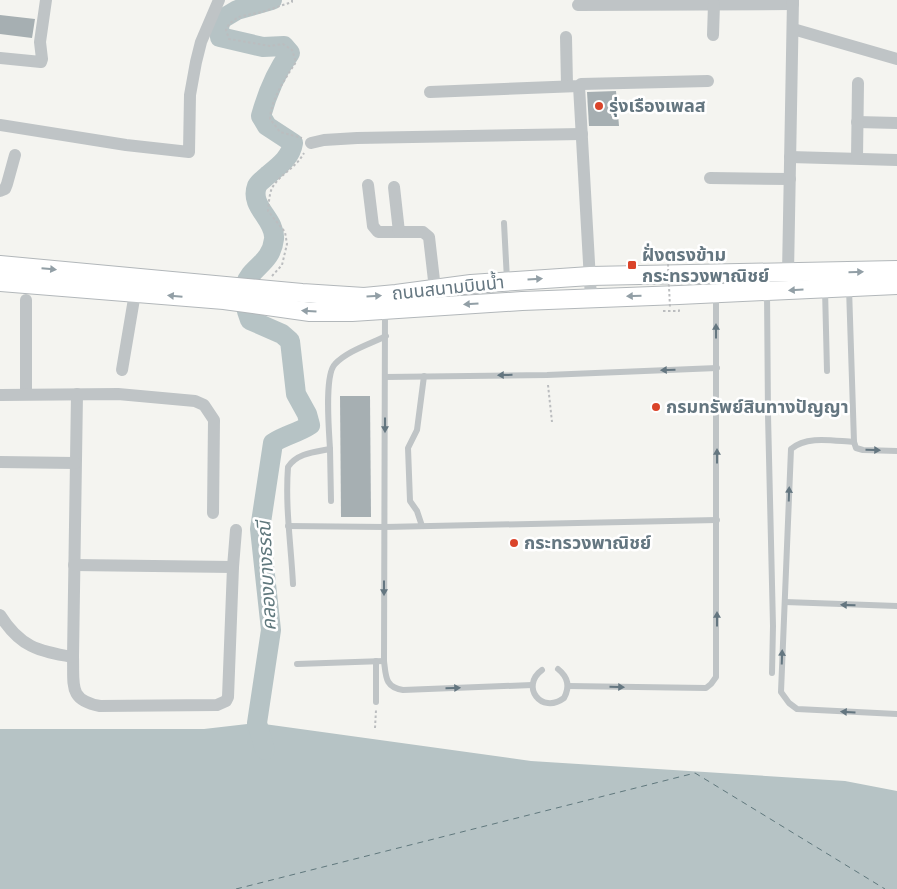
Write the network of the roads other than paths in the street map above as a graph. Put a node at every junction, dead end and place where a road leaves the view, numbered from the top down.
1 (46, 0) edge
2 (219, 0) edge
3 (793, 2) edge
4 (714, 4) junction
5 (578, 5) dead end
6 (792, 28) junction
7 (714, 35) dead end
8 (566, 38) dead end
9 (0, 58) edge
10 (897, 59) edge
11 (708, 81) dead end
12 (858, 83) dead end
13 (573, 85) junction
14 (430, 92) dead end
15 (857, 122) junction
16 (897, 123) edge
17 (0, 125) edge
18 (582, 134) junction
19 (311, 143) road end
20 (15, 155) dead end
21 (790, 157) junction
22 (857, 158) junction
23 (897, 160) edge
24 (710, 178) dead end
25 (790, 180) junction
26 (368, 185) dead end
27 (394, 187) dead end
28 (0, 191) edge
29 (504, 223) dead end
30 (399, 232) junction
31 (0, 265) edge
32 (897, 270) edge
33 (788, 273) junction
34 (590, 276) junction
35 (507, 281) junction
36 (0, 282) edge
37 (897, 285) edge
38 (849, 287) junction
39 (824, 288) junction
40 (435, 289) junction
41 (767, 291) junction
42 (135, 293) junction
43 (225, 293) junction
44 (716, 293) junction
45 (258, 294) junction
46 (591, 298) junction
47 (26, 300) dead end
48 (386, 310) junction
49 (386, 336) junction
50 (717, 368) junction
51 (122, 370) dead end
52 (827, 371) dead end
53 (385, 376) junction
54 (424, 376) junction
55 (26, 394) junction
56 (77, 394) junction
57 (0, 395) edge
58 (854, 442) junction
59 (330, 449) junction
60 (897, 451) edge
61 (0, 462) edge
62 (75, 463) junction
63 (331, 501) dead end
64 (213, 513) dead end
65 (717, 520) junction
66 (288, 526) junction
67 (422, 526) junction
68 (385, 527) junction
69 (236, 530) dead end
70 (74, 565) junction
71 (233, 567) junction
72 (294, 584) dead end
73 (785, 602) junction
74 (897, 606) edge
75 (0, 615) edge
76 (74, 657) junction
77 (376, 661) junction
78 (384, 661) junction
79 (297, 664) dead end
80 (558, 669) dead end
81 (542, 670) dead end
82 (772, 673) dead end
83 (532, 685) junction
84 (568, 686) junction
85 (376, 702) road end
86 (897, 714) edge

1 - 9 street
2 - 17 street
3 - 4 street
3 - 6 street
4 - 5 street
4 - 7 street
6 - 10 street
6 - 21 street
8 - 13 street
11 - 13 street
12 - 15 street
13 - 14 street
13 - 18 street
15 - 16 street
15 - 22 street
18 - 19 street
18 - 34 street
20 - 28 street
21 - 22 street
21 - 25 street
22 - 23 street
24 - 25 street
25 - 33 street
26 - 30 street
27 - 30 street
29 - 35 lane
30 - 40 street
31 -> 43 main road, ถนนสนามบินน้ำ
33 -> 32 main road, ถนนสนามบินน้ำ
33 - 34 main road, ถนนสนามบินน้ำ
35 -> 34 main road, ถนนสนามบินน้ำ
34 - 46 street
35 - 40 main road, ถนนสนามบินน้ำ
36 - 42 main road, ถนนสนามบินน้ำ
37 - 38 main road, ถนนสนามบินน้ำ
38 - 39 main road, ถนนสนามบินน้ำ
38 - 58 lane
39 -> 41 main road, ถนนสนามบินน้ำ
39 - 52 lane
45 -> 40 main road, ถนนสนามบินน้ำ
41 - 44 main road, ถนนสนามบินน้ำ
41 - 82 lane
43 -> 42 main road, ถนนสนามบินน้ำ
42 - 51 street
43 - 45 main road, ถนนสนามบินน้ำ
44 -> 46 main road, ถนนสนามบินน้ำ
50 -> 44 lane
48 -> 45 main road, ถนนสนามบินน้ำ
46 -> 48 main road, ถนนสนามบินน้ำ
47 - 55 street
48 - 49 lane
49 - 53 lane
49 - 59 lane
50 -> 54 lane
65 -> 50 lane
53 - 54 lane
53 -> 68 lane
54 - 67 lane
55 - 56 street
55 - 57 street
56 - 62 street
56 - 64 street
58 -> 60 lane
73 -> 58 lane
59 - 63 lane
59 - 66 lane
61 - 62 street
62 - 70 street
65 - 67 lane
84 -> 65 lane
66 - 68 lane
66 - 72 lane
67 - 68 lane
68 -> 78 lane
69 - 71 street
70 - 71 street
70 - 76 street
71 - 76 street
74 -> 73 lane
86 -> 73 lane
75 - 76 street
77 - 78 lane
77 - 79 lane
77 - 85 lane
78 -> 83 lane
80 - 84 lane
81 - 83 lane
83 - 84 lane

